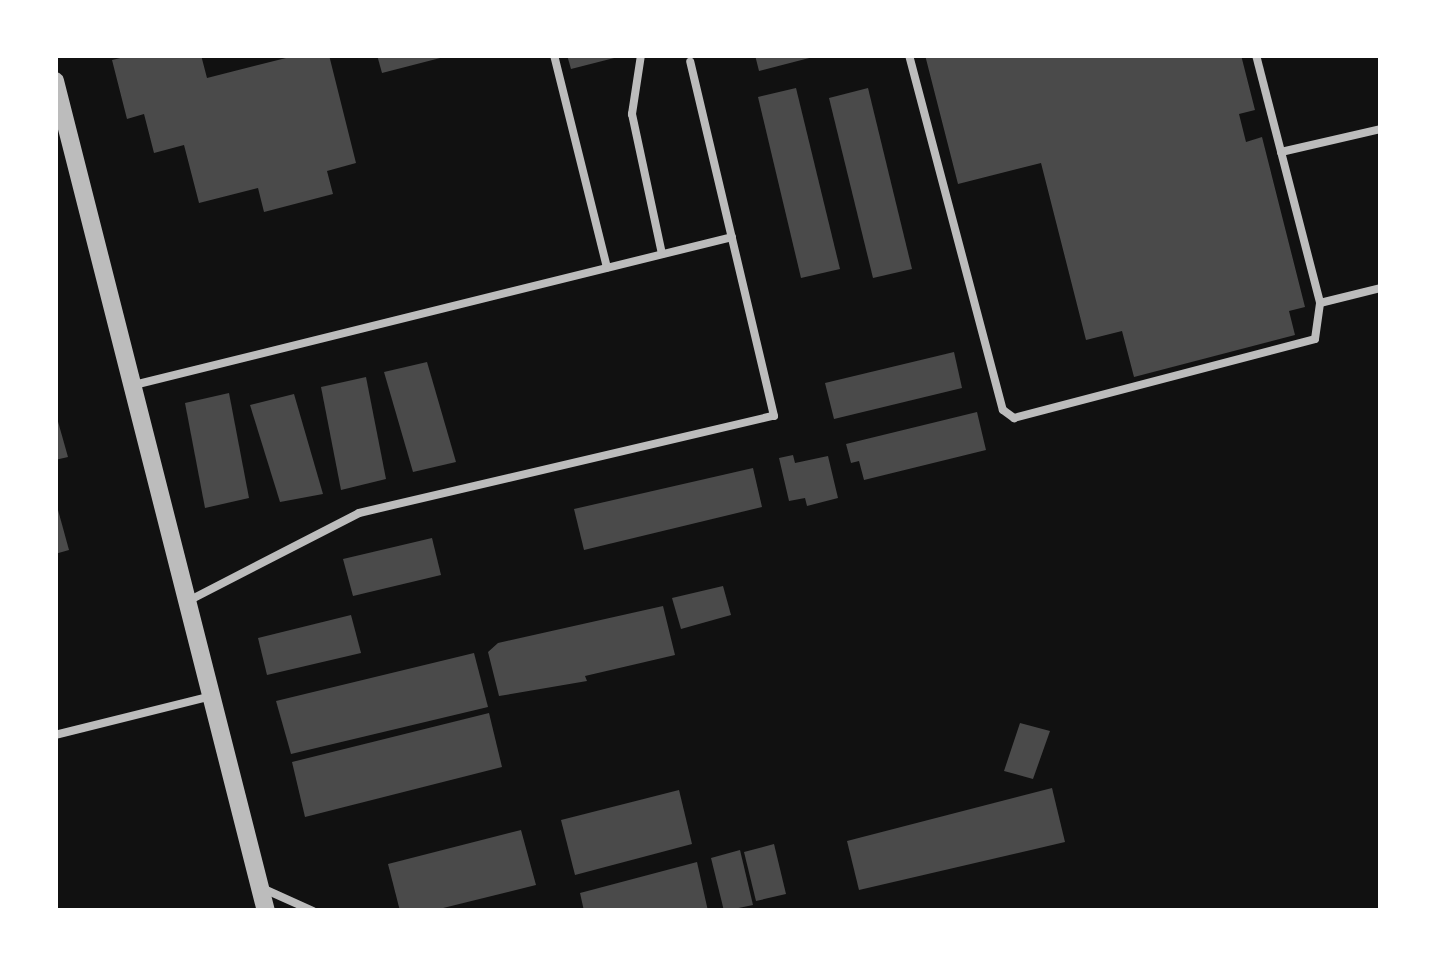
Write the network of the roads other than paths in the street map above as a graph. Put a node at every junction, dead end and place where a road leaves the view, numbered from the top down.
1 (554, 55) edge
2 (641, 55) edge
3 (909, 55) edge
4 (1256, 55) edge
5 (690, 62) dead end
6 (55, 80) edge
7 (1381, 129) edge
8 (1281, 152) junction
9 (732, 237) junction
10 (662, 254) junction
11 (607, 268) junction
12 (1381, 288) edge
13 (1320, 303) junction
14 (134, 385) junction
15 (190, 600) junction
16 (213, 696) junction
17 (55, 735) edge
18 (260, 887) junction
19 (266, 911) edge
20 (313, 911) edge

1 - 11 lane
2 - 10 lane
3 - 13 lane
4 - 8 lane
5 - 9 lane
6 - 14 street
7 - 8 lane
8 - 13 lane
9 - 10 lane
9 - 15 lane
10 - 11 lane
11 - 14 lane
12 - 13 lane
14 - 15 street
15 - 16 street
16 - 17 lane
16 - 18 street
18 - 19 street
18 - 20 lane

